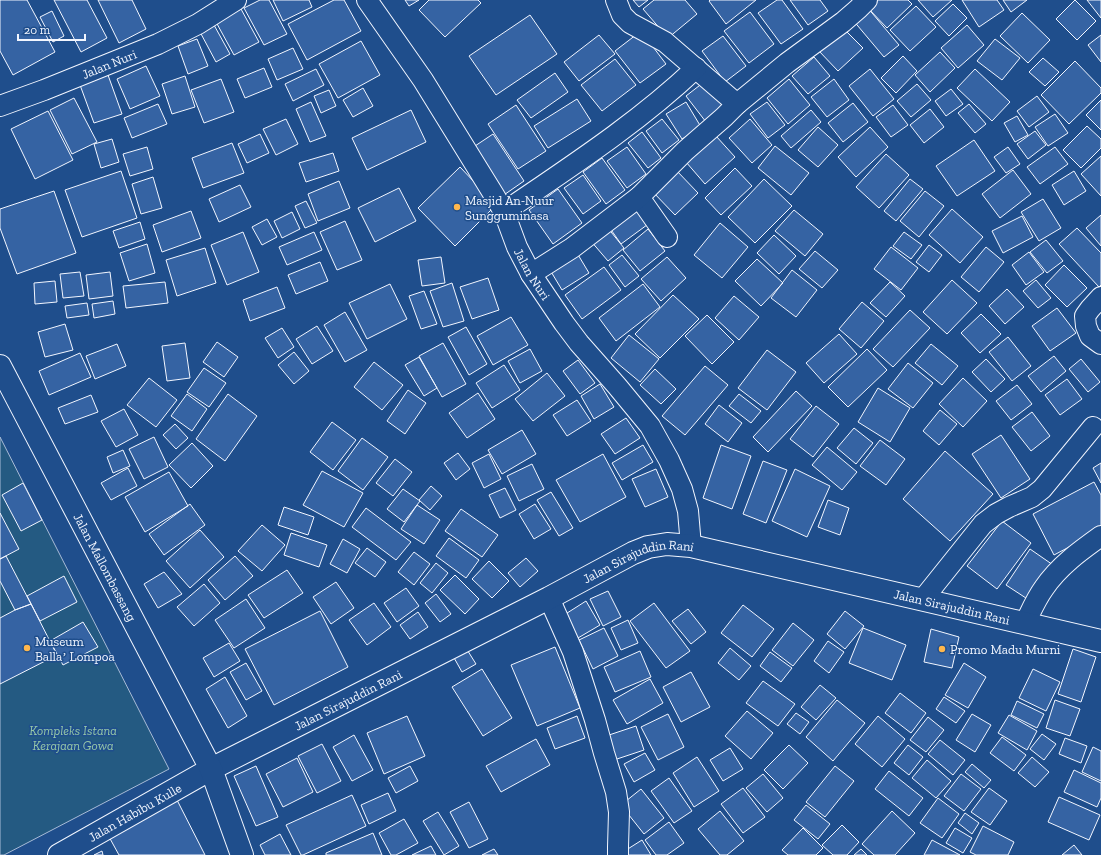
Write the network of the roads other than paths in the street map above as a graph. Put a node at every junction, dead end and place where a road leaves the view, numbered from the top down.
1 (236, 0) edge
2 (367, 0) edge
3 (616, 0) edge
4 (867, 0) edge
5 (696, 68) junction
6 (737, 104) junction
7 (0, 106) edge
8 (639, 197) junction
9 (504, 212) junction
10 (667, 237) dead end
11 (531, 274) junction
12 (1101, 296) edge
13 (1101, 344) edge
14 (0, 366) edge
15 (1093, 427) dead end
16 (1101, 536) edge
17 (691, 546) junction
18 (549, 598) junction
19 (923, 599) junction
20 (1025, 623) junction
21 (1101, 641) edge
22 (211, 769) junction
23 (59, 855) edge
24 (242, 855) edge
25 (618, 855) edge

1 - 7 street, Jalan Nuri
2 - 9 street, Jalan Nuri
3 - 5 street
4 - 6 street
5 - 6 street
5 - 9 street
6 - 8 street
8 - 10 street
8 - 11 street
9 - 11 street, Jalan Nuri
11 - 17 street, Jalan Nuri
12 - 13 street
14 - 22 main road, Jalan Mallombassang
15 - 19 street
16 - 20 street
17 - 18 main road, Jalan Sirajuddin Rani
17 - 19 main road, Jalan Sirajuddin Rani
18 - 22 main road, Jalan Sirajuddin Rani
18 - 25 street
19 - 20 main road, Jalan Sirajuddin Rani
20 - 21 main road, Jalan Sirajuddin Rani
22 - 23 main road, Jalan Habibu Kulle
22 - 24 main road, Jalan Mallombassang

